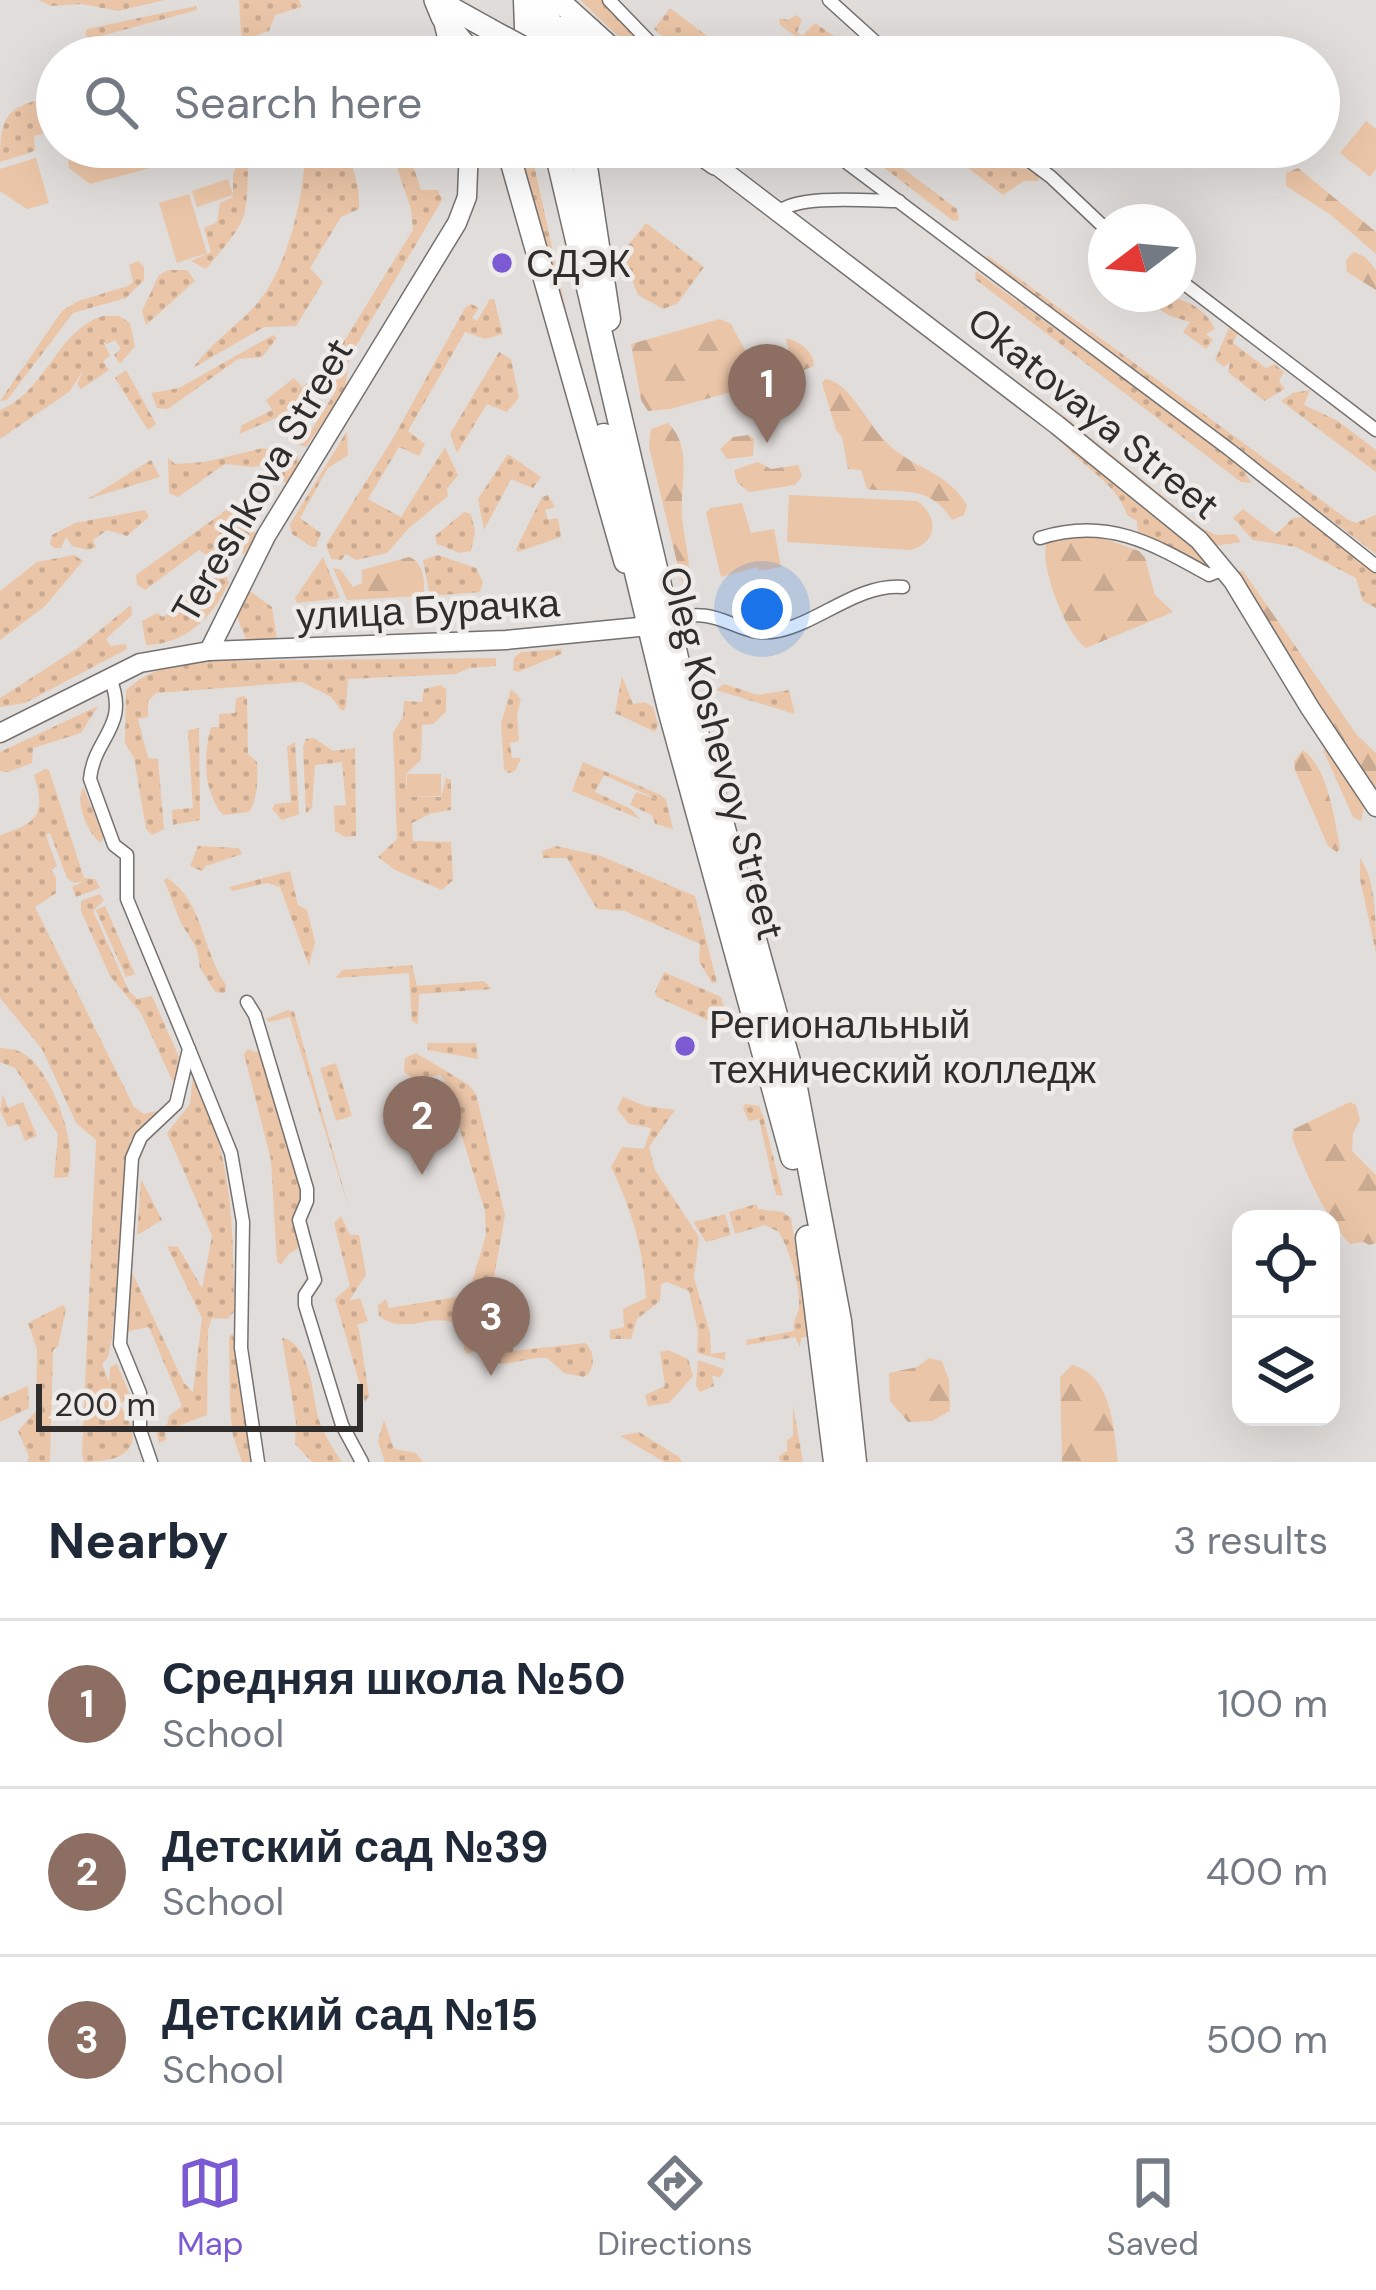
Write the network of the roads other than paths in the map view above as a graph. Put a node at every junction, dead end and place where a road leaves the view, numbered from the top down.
1 (526, 0) edge
2 (547, 0) edge
3 (558, 0) edge
4 (609, 0) edge
5 (829, 0) edge
6 (438, 6) edge
7 (548, 28) junction
8 (590, 31) junction
9 (446, 36) edge
10 (460, 36) edge
11 (503, 36) edge
12 (527, 36) edge
13 (547, 36) edge
14 (596, 36) edge
15 (644, 36) edge
16 (869, 36) edge
17 (468, 168) edge
18 (513, 168) edge
19 (544, 168) edge
20 (561, 168) edge
21 (585, 168) edge
22 (728, 168) edge
23 (855, 168) edge
24 (1039, 168) edge
25 (900, 201) junction
26 (779, 212) junction
27 (1088, 212) edge
28 (1196, 293) edge
29 (606, 374) junction
30 (1376, 430) edge
31 (1040, 538) dead end
32 (1376, 566) edge
33 (1224, 569) junction
34 (903, 587) dead end
35 (642, 597) junction
36 (658, 624) junction
37 (209, 651) junction
38 (110, 678) junction
39 (0, 733) edge
40 (1376, 807) edge
41 (247, 1002) dead end
42 (189, 1049) junction
43 (151, 1462) edge
44 (258, 1462) edge
45 (362, 1462) edge
46 (836, 1462) edge
47 (854, 1462) edge

1 - 12 highway
2 - 7 highway
3 - 8 main road
4 - 15 street
5 - 16 street
6 - 9 main road
6 - 10 main road
6 - 11 main road, bridge
7 - 8 highway
7 - 13 highway
8 - 14 main road
17 - 37 main road, Tereshkova Street
18 - 35 main road
19 - 35 highway, Oleg Koshevoy Street
20 - 29 highway, Oleg Koshevoy Street
21 - 29 highway
22 - 26 main road, Okatovaya Street
23 - 25 street
24 - 27 street
25 - 26 street
25 - 32 street
26 - 33 main road, Okatovaya Street
28 - 30 street
29 - 36 highway, Oleg Koshevoy Street
31 - 33 street
33 - 40 main road, Okatovaya Street
34 - 36 street
35 - 36 highway, Oleg Koshevoy Street
36 - 37 main road, улица Бурачка
36 - 46 highway, Oleg Koshevoy Street
36 - 47 highway, Oleg Koshevoy Street
37 - 38 main road, Tereshkova Street
38 - 39 main road, Tereshkova Street
38 - 42 street
41 - 45 street
42 - 43 street
42 - 44 street

